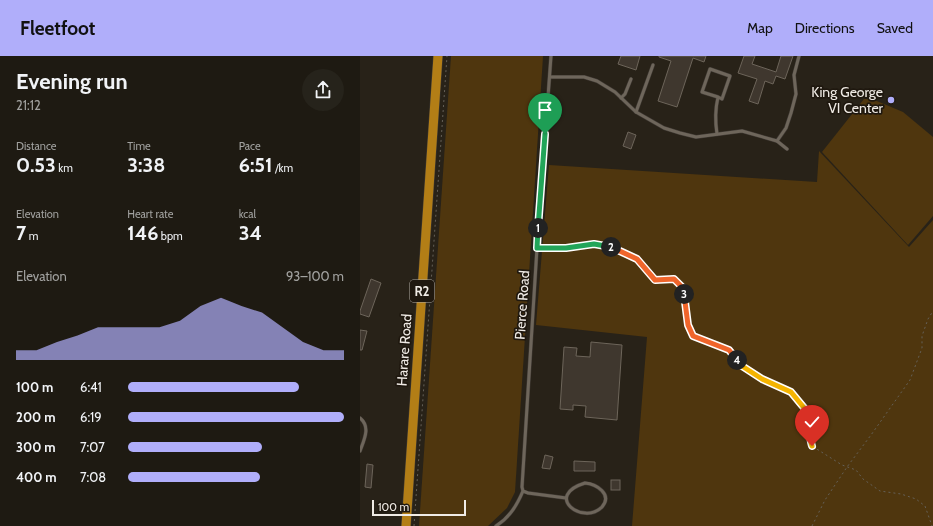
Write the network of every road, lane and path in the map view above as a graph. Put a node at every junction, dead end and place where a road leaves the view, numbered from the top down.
1 (438, 56) edge
2 (447, 56) edge
3 (551, 56) edge
4 (799, 56) edge
5 (654, 65) dead end
6 (550, 77) junction
7 (631, 79) dead end
8 (718, 97) junction
9 (621, 98) junction
10 (636, 112) junction
11 (717, 134) junction
12 (777, 141) junction
13 (786, 149) dead end
14 (537, 248) junction
15 (933, 311) edge
16 (360, 418) edge
17 (360, 451) edge
18 (847, 467) junction
19 (523, 491) junction
20 (566, 498) junction
21 (406, 526) edge
22 (414, 526) edge
23 (496, 526) edge
24 (812, 526) edge
25 (932, 526) edge

1 - 21 highway, Harare Road / R2
2 - 22 path
3 - 6 lane, Pierce Road
4 - 12 lane
5 - 10 lane
6 - 9 lane
6 - 14 lane, Pierce Road
7 - 9 lane
8 - 8 lane
8 - 11 lane
9 - 10 lane
10 - 11 lane
11 - 12 lane
12 - 13 lane
14 - 18 path
14 - 19 lane, Pierce Road
15 - 18 path
16 - 17 lane
18 - 24 path
18 - 25 path
19 - 20 lane
19 - 23 lane
20 - 20 lane

